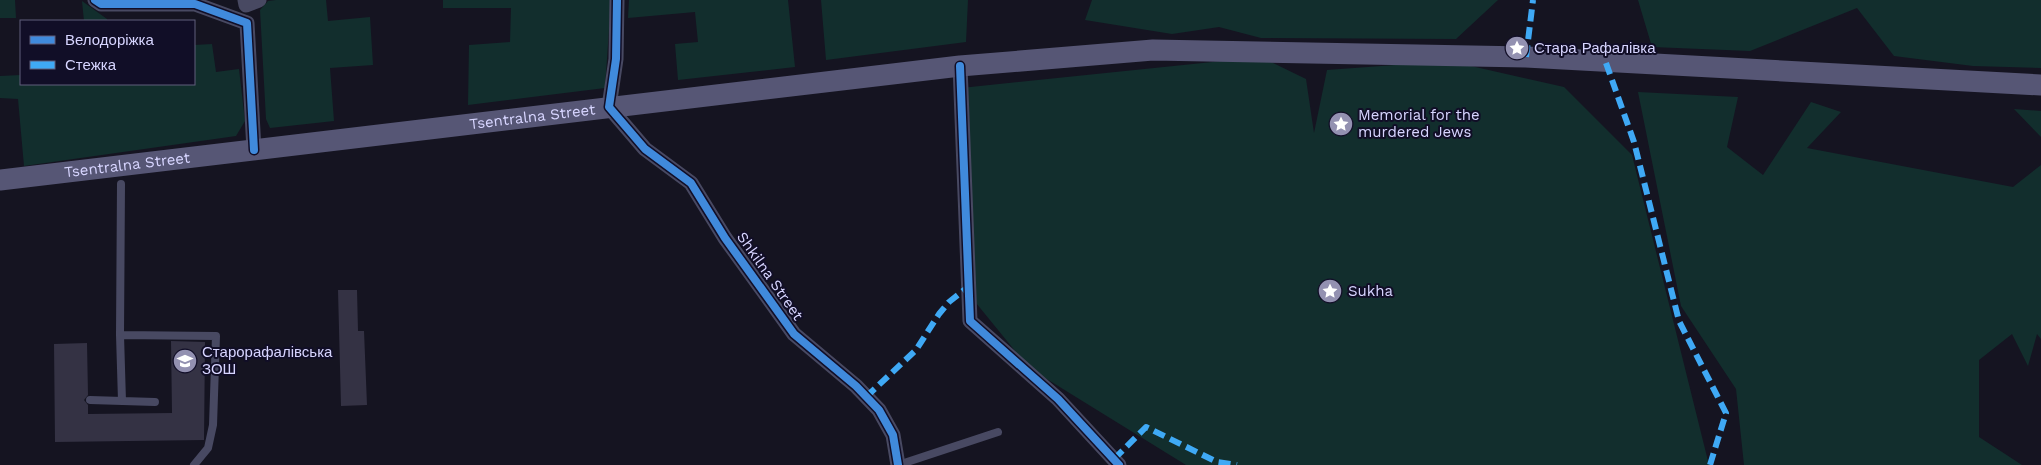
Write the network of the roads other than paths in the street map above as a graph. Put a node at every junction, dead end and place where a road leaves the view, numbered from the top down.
1 (95, 0) edge
2 (617, 0) edge
3 (250, 2) edge
4 (247, 23) junction
5 (960, 66) junction
6 (2041, 85) edge
7 (609, 107) junction
8 (254, 150) junction
9 (0, 180) edge
10 (121, 184) dead end
11 (120, 335) junction
12 (90, 400) dead end
13 (122, 401) junction
14 (156, 402) dead end
15 (998, 432) dead end
16 (194, 465) edge
17 (898, 465) edge
18 (1119, 465) edge

1 - 4 street
2 - 7 street
3 - 4 street
4 - 8 street
5 - 6 main road, Tsentralna Street
5 - 7 main road, Tsentralna Street
5 - 18 street
7 - 8 main road, Tsentralna Street
7 - 17 street, Shkilna Street
8 - 9 main road, Tsentralna Street
10 - 11 lane
11 - 13 lane
11 - 16 lane
12 - 13 lane
13 - 14 lane
15 - 17 lane

